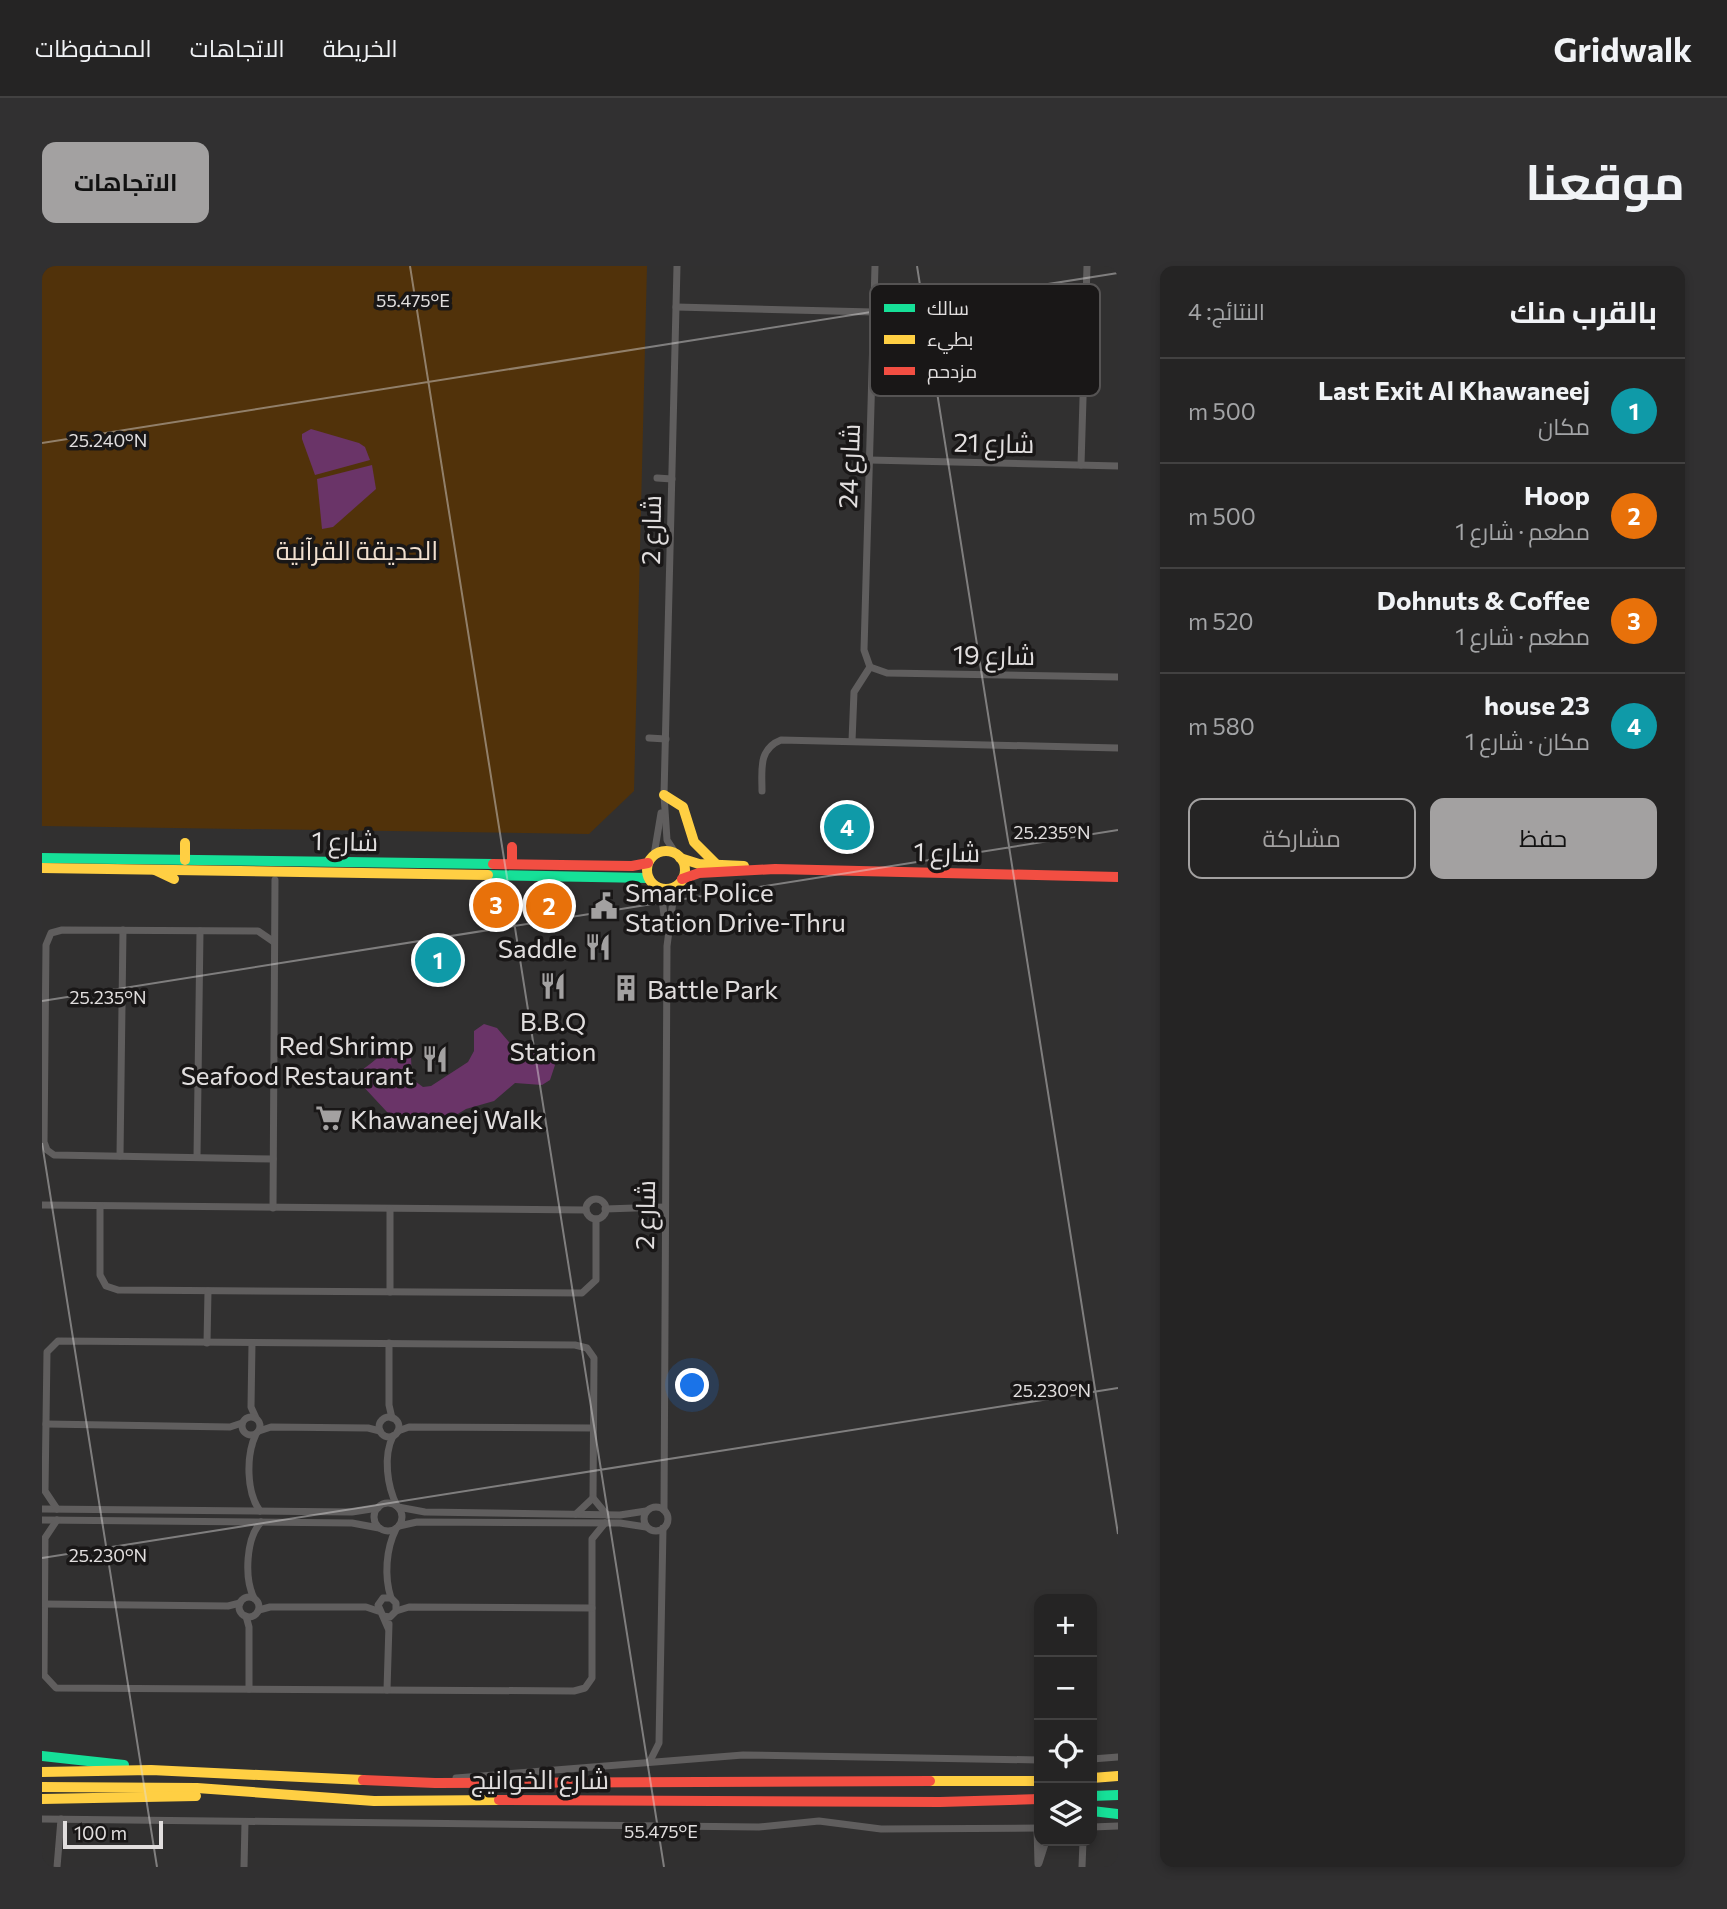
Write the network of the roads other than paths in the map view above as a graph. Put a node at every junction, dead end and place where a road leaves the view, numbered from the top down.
1 (677, 266) edge
2 (875, 266) edge
3 (1087, 266) edge
4 (874, 284) edge
5 (1086, 284) edge
6 (676, 307) junction
7 (870, 312) edge
8 (871, 396) edge
9 (1083, 396) edge
10 (870, 460) junction
11 (1081, 465) junction
12 (1118, 466) edge
13 (657, 478) dead end
14 (672, 478) junction
15 (870, 667) junction
16 (1118, 677) edge
17 (649, 738) dead end
18 (666, 739) junction
19 (852, 741) junction
20 (1118, 748) edge
21 (762, 791) dead end
22 (664, 795) junction
23 (185, 843) dead end
24 (512, 847) dead end
25 (678, 856) junction
26 (42, 858) edge
27 (651, 859) junction
28 (185, 860) junction
29 (513, 864) junction
30 (716, 864) junction
31 (42, 868) edge
32 (154, 869) junction
33 (775, 869) junction
34 (648, 877) junction
35 (1118, 877) edge
36 (174, 878) dead end
37 (275, 880) dead end
38 (679, 883) junction
39 (658, 888) junction
40 (274, 922) junction
41 (123, 930) junction
42 (200, 931) junction
43 (258, 931) junction
44 (668, 940) junction
45 (274, 942) junction
46 (44, 1047) edge
47 (120, 1156) junction
48 (197, 1157) junction
49 (273, 1159) junction
50 (42, 1205) edge
51 (100, 1206) junction
52 (273, 1208) junction
53 (390, 1209) junction
54 (605, 1209) junction
55 (586, 1210) junction
56 (665, 1210) junction
57 (596, 1219) junction
58 (208, 1290) junction
59 (390, 1292) junction
60 (207, 1343) junction
61 (251, 1343) junction
62 (389, 1343) junction
63 (251, 1407) junction
64 (257, 1420) junction
65 (46, 1424) junction
66 (244, 1426) junction
67 (271, 1427) junction
68 (388, 1427) junction
69 (593, 1429) junction
70 (257, 1432) junction
71 (251, 1447) junction
72 (388, 1485) junction
73 (662, 1489) junction
74 (44, 1494) edge
75 (250, 1495) junction
76 (593, 1498) junction
77 (378, 1507) junction
78 (398, 1507) junction
79 (42, 1509) edge
80 (57, 1509) junction
81 (649, 1510) junction
82 (664, 1510) junction
83 (238, 1511) junction
84 (260, 1511) junction
85 (578, 1518) junction
86 (606, 1519) junction
87 (42, 1520) edge
88 (57, 1520) junction
89 (240, 1522) junction
90 (261, 1522) junction
91 (398, 1527) junction
92 (649, 1528) junction
93 (663, 1528) junction
94 (380, 1529) junction
95 (42, 1530) edge
96 (45, 1538) junction
97 (250, 1538) junction
98 (592, 1539) junction
99 (660, 1549) junction
100 (388, 1551) junction
101 (44, 1604) junction
102 (250, 1607) junction
103 (387, 1607) junction
104 (592, 1608) junction
105 (249, 1689) junction
106 (387, 1690) junction
107 (659, 1744) junction
108 (42, 1756) edge
109 (1118, 1758) edge
110 (670, 1759) junction
111 (1097, 1759) edge
112 (1034, 1760) edge
113 (650, 1761) junction
114 (151, 1770) junction
115 (42, 1772) edge
116 (1118, 1776) edge
117 (1097, 1778) edge
118 (1034, 1781) edge
119 (435, 1783) junction
120 (42, 1787) edge
121 (249, 1790) junction
122 (1118, 1795) edge
123 (1097, 1796) edge
124 (42, 1799) edge
125 (1034, 1799) edge
126 (973, 1802) junction
127 (1034, 1807) edge
128 (1097, 1812) edge
129 (1118, 1814) edge
130 (42, 1819) edge
131 (61, 1819) junction
132 (245, 1822) junction
133 (1118, 1826) edge
134 (1097, 1827) edge
135 (1034, 1828) edge
136 (1038, 1846) edge
137 (1044, 1846) edge
138 (1083, 1846) edge
139 (1038, 1866) edge
140 (57, 1867) edge
141 (244, 1867) edge
142 (1083, 1867) edge

1 - 6 street, شارع 2
2 - 4 street, شارع 24
3 - 5 street
6 - 7 street
6 - 14 street, شارع 2
8 - 10 street, شارع 24
9 - 11 street
10 - 11 street, شارع 21
10 - 15 street, شارع 24
11 - 12 street, شارع 21
13 - 14 street
14 - 18 street, شارع 2
15 - 16 street, شارع 19
15 - 19 street
17 - 18 street
18 - 22 street, شارع 2
19 - 20 street
19 - 21 street
22 - 25 street, شارع 2
22 - 27 street, شارع 2
22 - 30 main road
23 - 28 main road
24 - 29 main road
25 - 27 main road
25 - 30 main road, شارع 1
25 - 38 main road
26 - 28 main road, شارع 1
27 - 29 main road, شارع 1
27 - 34 main road
28 - 29 main road, شارع 1
30 - 33 main road, شارع 1
31 - 32 main road, شارع 1
32 - 34 main road, شارع 1
32 - 36 main road
33 - 35 main road, شارع 1
33 - 38 main road, شارع 1
34 - 39 main road
37 - 40 street
38 - 39 main road
38 - 44 street, شارع 2
39 - 44 street, شارع 2
40 - 43 street
40 - 45 street
41 - 42 street
41 - 46 street
41 - 47 street
42 - 43 street
42 - 48 street
43 - 45 street
44 - 56 street, شارع 2
45 - 49 street
46 - 47 street
47 - 48 street
48 - 49 street
49 - 52 street
50 - 51 street
51 - 52 street
51 - 58 street
52 - 53 street
53 - 55 street
53 - 59 street
54 - 55 street
54 - 56 street
54 - 57 street
55 - 57 street
56 - 73 street, شارع 2
57 - 59 street
58 - 59 street
58 - 60 street
60 - 61 street
60 - 65 street
61 - 62 street
61 - 63 street
62 - 68 street
62 - 69 street
63 - 64 street
63 - 66 street
64 - 66 street
64 - 67 street
64 - 70 street
65 - 66 street
65 - 74 street
66 - 70 street
66 - 71 street
67 - 68 street
67 - 70 street
68 - 69 street
68 - 72 street
69 - 76 street
70 - 71 street
71 - 75 street
72 - 77 street
72 - 78 street
73 - 81 street, شارع 2
73 - 82 street, شارع 2
74 - 80 street
75 - 83 street
75 - 84 street
76 - 85 street
76 - 86 street
77 - 78 street
77 - 84 street
77 - 94 street
78 - 85 street
78 - 91 street
79 - 80 street
80 - 83 street
81 - 82 street
81 - 86 street
81 - 92 street
82 - 93 street
83 - 84 street
85 - 86 street
85 - 91 street
85 - 98 street
86 - 92 street
86 - 98 street
87 - 88 street
88 - 89 street
88 - 96 street
89 - 90 street
89 - 97 street
90 - 94 street
90 - 97 street
91 - 94 street
91 - 100 street
92 - 93 street
92 - 99 street
93 - 99 street
94 - 100 street
95 - 96 street
96 - 101 street
97 - 102 street
98 - 104 street
99 - 107 street
100 - 103 street
101 - 102 street
101 - 105 street
102 - 103 street
102 - 105 street
103 - 104 street
103 - 106 street
104 - 106 street
105 - 106 street
107 - 110 street
107 - 113 street
108 - 114 main road
109 - 111 street
110 - 112 street
110 - 113 street
113 - 119 street
114 - 115 main road, شارع الخوانيج
114 - 119 main road, شارع الخوانيج
116 - 117 main road
118 - 119 main road, شارع الخوانيج
120 - 121 main road, شارع الخوانيج
121 - 124 main road
121 - 126 main road, شارع الخوانيج
122 - 123 main road
125 - 126 main road, شارع الخوانيج
126 - 127 main road
128 - 129 main road
130 - 131 street
131 - 132 street
131 - 140 street
132 - 135 street
132 - 141 street
133 - 134 street
136 - 139 street
137 - 139 street
138 - 142 street

